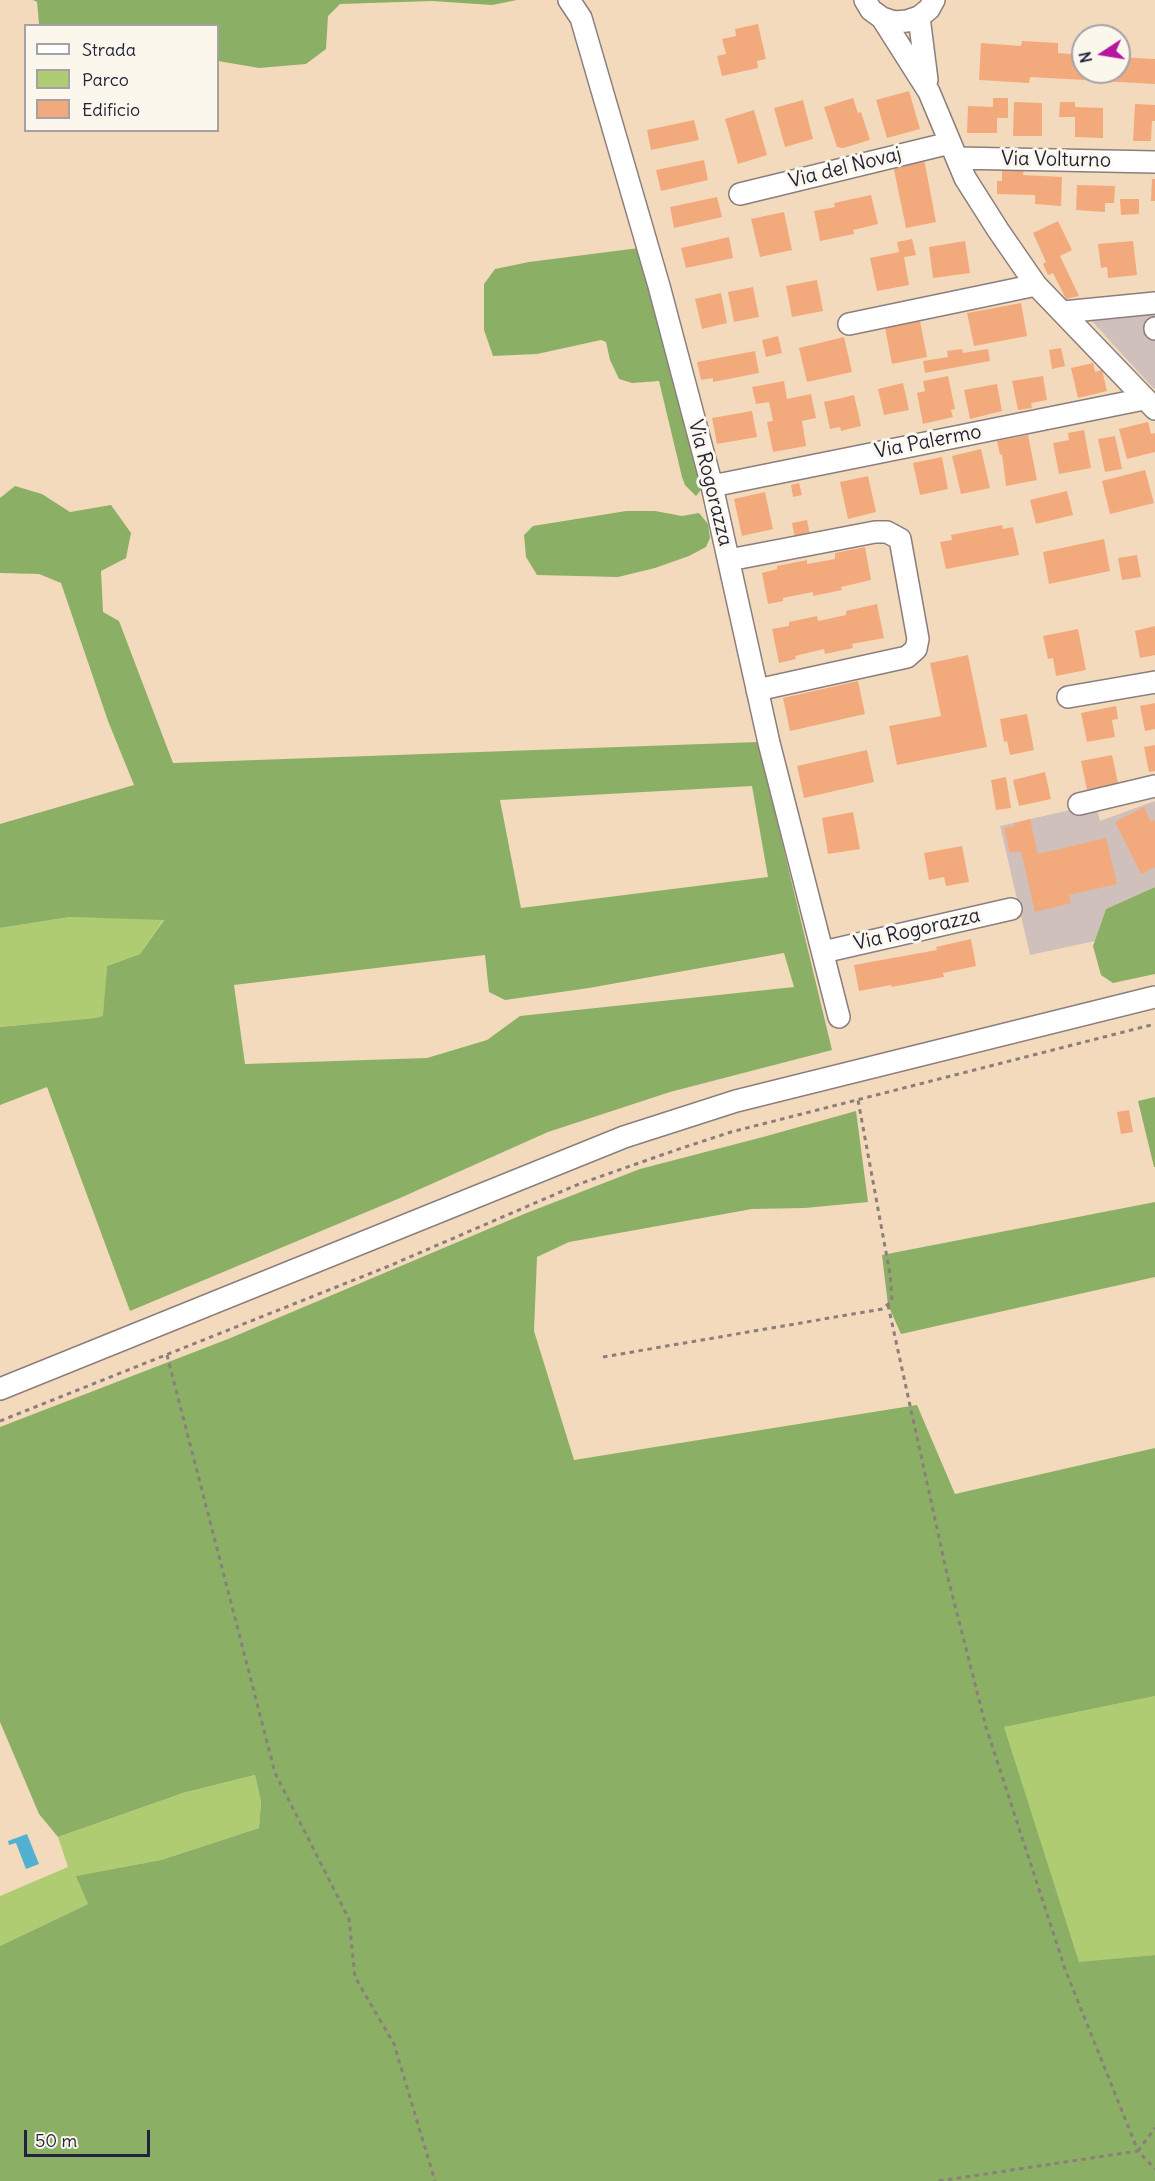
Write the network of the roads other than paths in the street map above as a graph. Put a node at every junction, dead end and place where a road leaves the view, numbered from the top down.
1 (569, 0) edge
2 (865, 0) edge
3 (934, 0) edge
4 (584, 9) edge
5 (919, 17) junction
6 (882, 18) junction
7 (929, 92) junction
8 (953, 151) junction
9 (1155, 162) edge
10 (740, 194) dead end
11 (1036, 285) junction
12 (1155, 303) edge
13 (1063, 312) junction
14 (849, 324) dead end
15 (1151, 403) edge
16 (712, 486) junction
17 (729, 560) junction
18 (1155, 682) edge
19 (758, 690) junction
20 (1068, 698) dead end
21 (1155, 786) edge
22 (1079, 804) dead end
23 (1011, 909) dead end
24 (823, 952) junction
25 (1155, 997) edge
26 (839, 1017) dead end
27 (0, 1389) edge

1 - 4 street, Via Rogorazza
2 - 6 street
3 - 5 street
4 - 16 street, Via Rogorazza
5 - 6 street
5 - 7 street
6 - 7 street
7 - 8 street
8 - 9 street, Via Volturno
8 - 10 street, Via del Novaj
8 - 11 street
11 - 13 street
11 - 14 street
12 - 13 street
13 - 15 street
15 - 16 street, Via Palermo
16 - 17 street, Via Rogorazza
17 - 19 street, Via Rogorazza
17 - 19 street
18 - 20 street
19 - 24 street, Via Rogorazza
21 - 22 street
23 - 24 street, Via Rogorazza
24 - 26 street, Via Rogorazza
25 - 27 street

